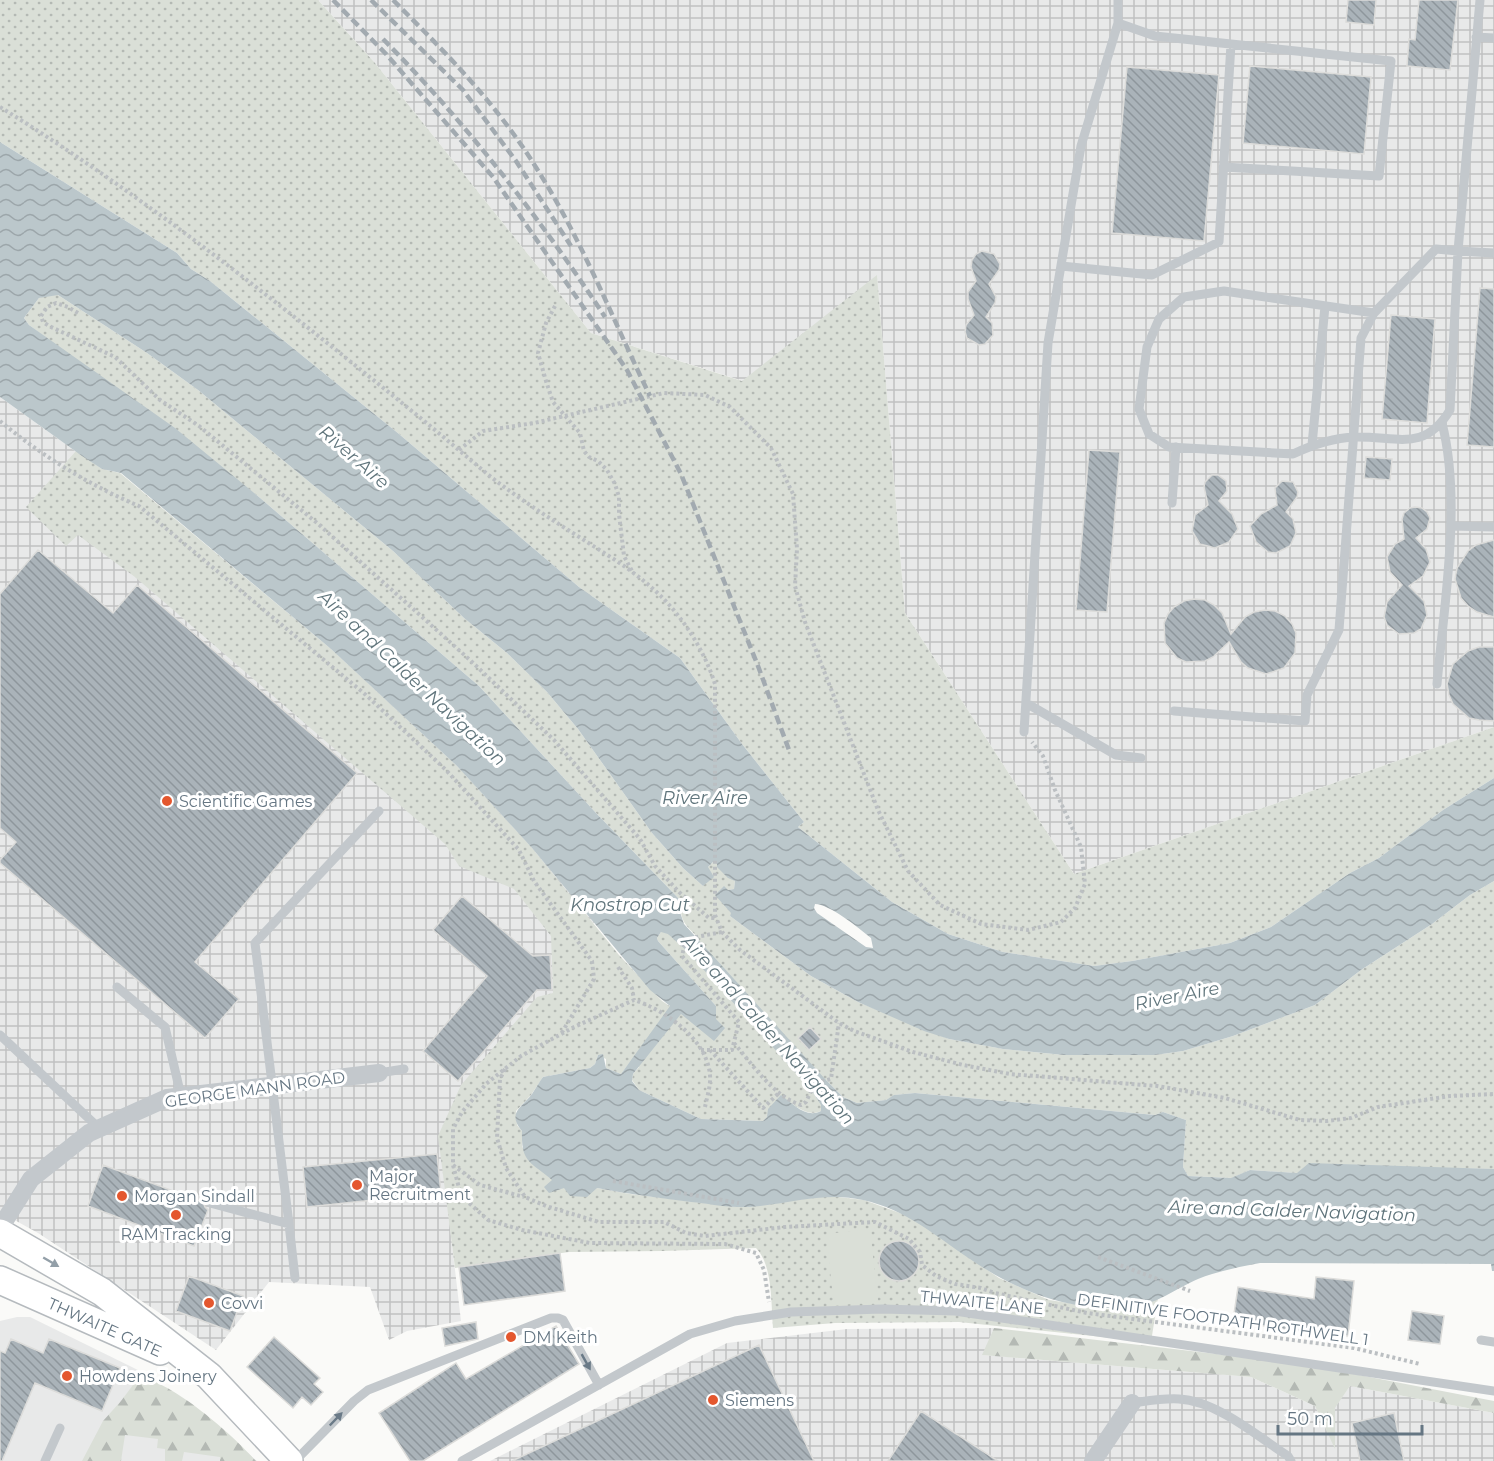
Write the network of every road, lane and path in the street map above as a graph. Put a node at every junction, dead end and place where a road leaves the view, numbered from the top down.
1 (1118, 0) edge
2 (1480, 0) edge
3 (1118, 23) junction
4 (1476, 37) junction
5 (1494, 38) edge
6 (1231, 44) junction
7 (0, 107) edge
8 (1224, 167) junction
9 (1458, 251) junction
10 (1494, 254) edge
11 (1061, 266) junction
12 (555, 306) dead end
13 (1325, 306) junction
14 (1374, 313) junction
15 (78, 314) dead end
16 (566, 416) junction
17 (0, 421) edge
18 (1442, 423) junction
19 (1355, 437) junction
20 (1312, 445) junction
21 (1176, 447) junction
22 (459, 450) junction
23 (1172, 503) dead end
24 (1451, 526) junction
25 (1494, 527) edge
26 (634, 574) junction
27 (1437, 684) dead end
28 (1026, 704) junction
29 (1174, 711) dead end
30 (1024, 732) joint
31 (1140, 758) dead end
32 (379, 811) dead end
33 (716, 918) junction
34 (722, 932) junction
35 (618, 967) dead end
36 (117, 987) dead end
37 (634, 1000) junction
38 (839, 1023) junction
39 (561, 1034) junction
40 (0, 1035) edge
41 (734, 1043) junction
42 (700, 1050) junction
43 (710, 1050) junction
44 (507, 1066) junction
45 (404, 1069) dead end
46 (379, 1073) joint
47 (272, 1086) junction
48 (779, 1093) junction
49 (1494, 1094) edge
50 (181, 1096) junction
51 (705, 1107) dead end
52 (100, 1129) junction
53 (453, 1165) junction
54 (613, 1181) dead end
55 (525, 1197) junction
56 (210, 1203) dead end
57 (740, 1203) dead end
58 (289, 1224) junction
59 (0, 1231) edge
60 (1098, 1257) dead end
61 (295, 1278) dead end
62 (0, 1280) edge
63 (1190, 1291) dead end
64 (995, 1293) junction
65 (770, 1315) junction
66 (999, 1317) junction
67 (1481, 1340) dead end
68 (1494, 1342) edge
69 (1426, 1366) dead end
70 (209, 1376) junction
71 (599, 1384) junction
72 (1494, 1391) edge
73 (1132, 1403) joint
74 (60, 1428) dead end
75 (45, 1461) edge
76 (289, 1461) edge
77 (296, 1461) edge
78 (462, 1461) edge
79 (1093, 1461) edge
80 (1291, 1461) edge

1 - 3 lane
2 - 4 lane
3 - 6 lane
3 - 11 lane
4 - 5 lane
4 - 9 lane
6 - 8 lane
6 - 8 lane
7 - 22 path
8 - 11 lane
9 - 10 lane
9 - 14 lane
9 - 18 lane
11 - 28 lane
12 - 16 path
13 - 14 lane
13 - 20 lane
13 - 21 lane
14 - 19 lane
15 - 33 path
16 - 22 path
16 - 26 path
16 - 30 path
17 - 39 path
18 - 19 lane
18 - 24 lane
19 - 20 lane
19 - 29 lane
20 - 21 lane
21 - 23 lane
22 - 26 path
24 - 25 lane
24 - 27 lane
26 - 33 path
28 - 30 lane
28 - 31 lane
32 - 47 lane
33 - 34 path
34 - 38 path
34 - 41 path
35 - 37 path
36 - 50 lane
37 - 39 path
37 - 42 path
38 - 48 path
38 - 49 path
39 - 44 path
40 - 52 lane
41 - 43 path
41 - 48 path
42 - 43 path
42 - 51 path
43 - 48 path
44 - 53 path
44 - 55 path
45 - 46 lane
46 - 47 street, GEORGE MANN ROAD
47 - 50 street, GEORGE MANN ROAD
47 - 58 lane
50 - 52 street, GEORGE MANN ROAD
52 - 59 street, GEORGE MANN ROAD
53 - 55 path, DEFINITIVE FOOTPATH ROTHWELL 1
53 - 65 path
54 - 57 path
55 - 64 path, DEFINITIVE FOOTPATH ROTHWELL 1
56 - 58 lane
58 - 61 lane
59 -> 70 main road, THWAITE GATE
60 - 63 path
62 - 70 main road, THWAITE GATE
64 - 66 path
64 - 69 path, DEFINITIVE FOOTPATH ROTHWELL 1
65 - 66 lane, THWAITE LANE
65 - 71 lane, THWAITE LANE
66 - 72 lane, THWAITE LANE
67 - 68 lane
70 - 76 main road, THWAITE GATE
77 -> 71 lane
71 - 78 lane, THWAITE LANE
73 - 79 street
73 - 80 lane
74 - 75 lane

